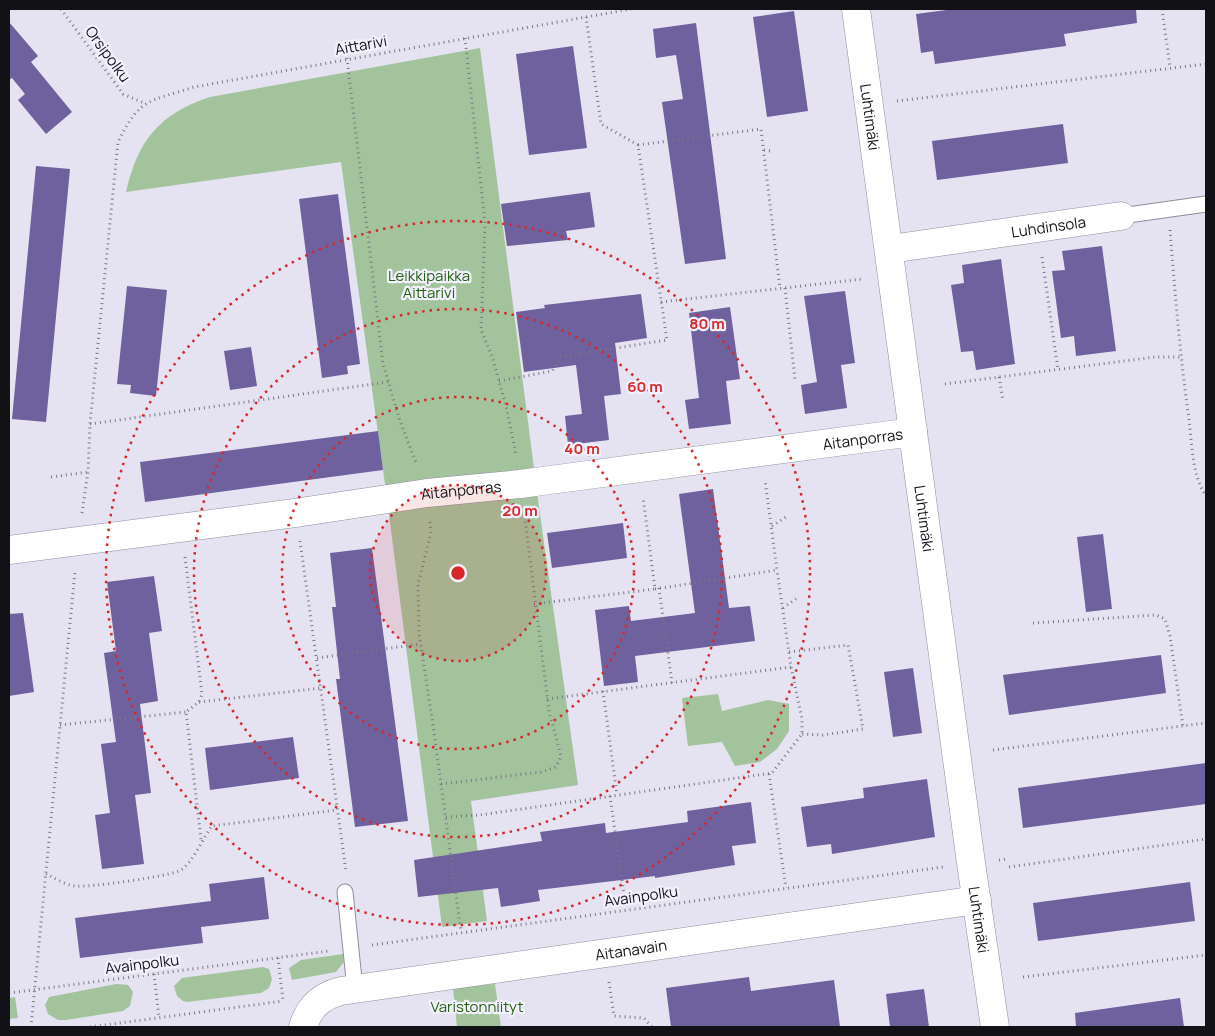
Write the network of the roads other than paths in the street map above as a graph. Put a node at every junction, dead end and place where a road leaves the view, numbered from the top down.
1 (856, 9) edge
2 (1206, 204) edge
3 (1121, 216) joint
4 (892, 262) junction
5 (913, 432) junction
6 (9, 550) edge
7 (344, 892) road end
8 (977, 900) junction
9 (355, 989) junction
10 (303, 1027) edge
11 (995, 1027) edge

1 - 4 street, Luhtimäki
2 - 3 lane, Luhdinsola
3 - 4 street, Luhdinsola
4 - 5 street, Luhtimäki
5 - 6 street, Aitanporras
5 - 8 street, Luhtimäki
7 - 9 lane
8 - 9 street, Aitanavain
8 - 11 street, Luhtimäki
9 - 10 street, Aitanavain

